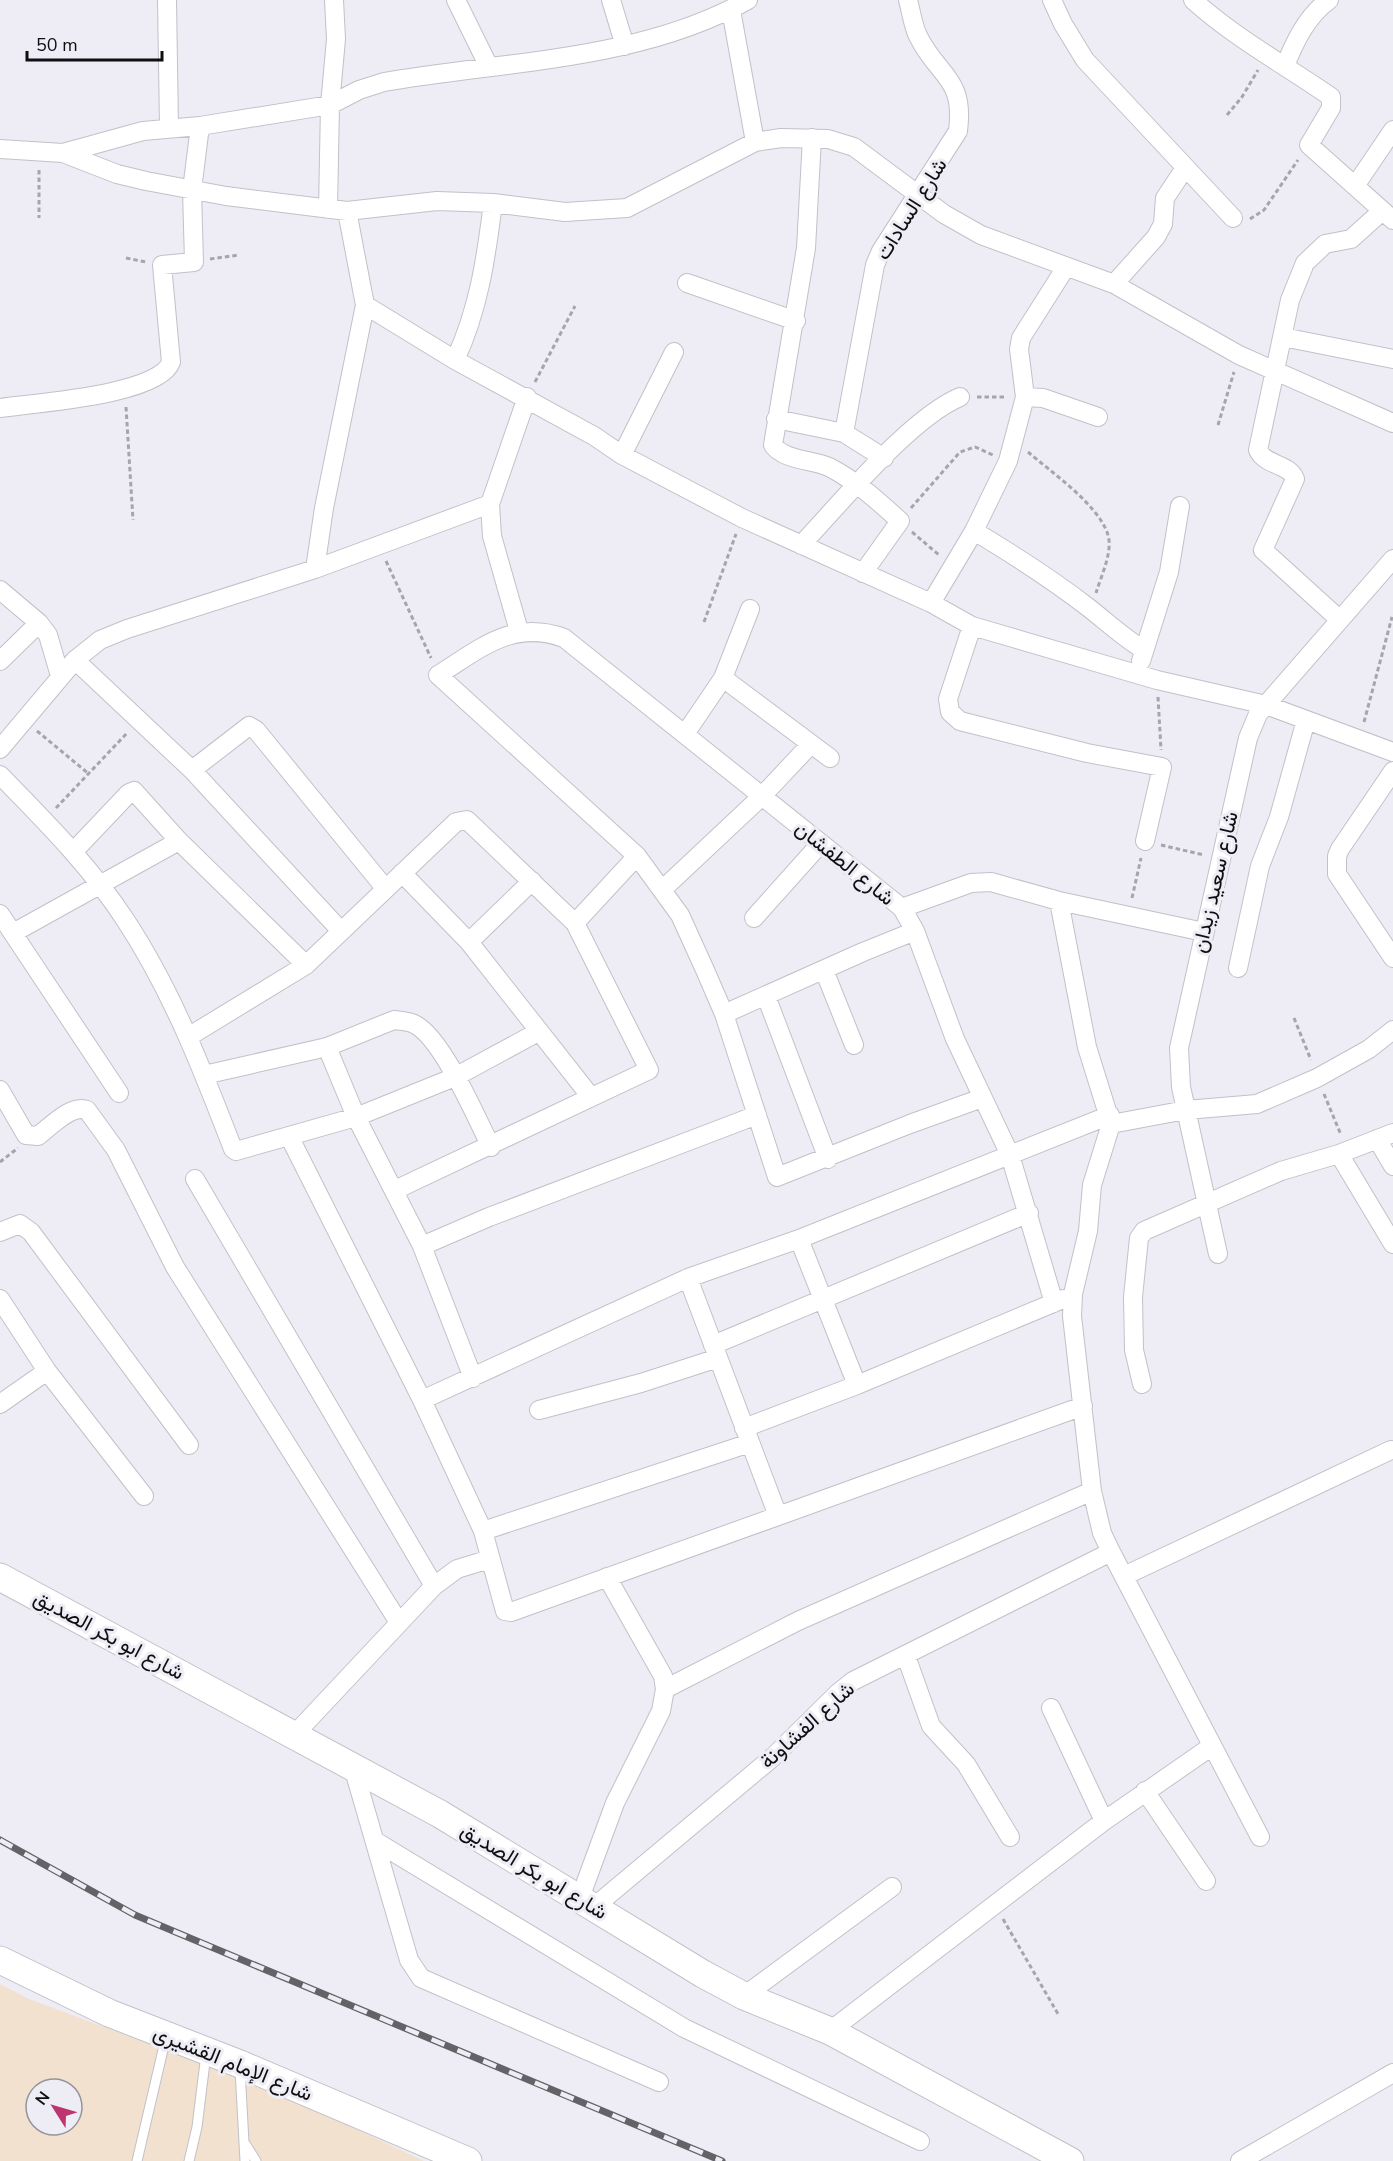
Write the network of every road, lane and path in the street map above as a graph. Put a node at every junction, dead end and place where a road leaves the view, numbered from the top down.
1 (167, 0) edge
2 (334, 0) edge
3 (456, 0) edge
4 (611, 0) edge
5 (748, 0) edge
6 (908, 0) edge
7 (1052, 0) edge
8 (1193, 0) edge
9 (1329, 0) edge
10 (730, 10) junction
11 (625, 46) junction
12 (1265, 55) junction
13 (1285, 66) junction
14 (489, 67) junction
15 (330, 105) junction
16 (1227, 115) dead end
17 (200, 126) junction
18 (169, 127) junction
19 (1393, 130) edge
20 (812, 138) junction
21 (755, 142) junction
22 (1310, 145) junction
23 (0, 149) edge
24 (39, 150) junction
25 (63, 153) junction
26 (1185, 168) junction
27 (1355, 186) junction
28 (192, 190) junction
29 (917, 194) junction
30 (493, 203) junction
31 (328, 209) junction
32 (347, 211) junction
33 (1387, 216) edge
34 (39, 218) dead end
35 (1233, 218) joint
36 (239, 255) dead end
37 (194, 262) junction
38 (1066, 267) junction
39 (687, 283) dead end
40 (1114, 284) junction
41 (365, 305) junction
42 (575, 306) dead end
43 (796, 321) junction
44 (1284, 337) junction
45 (675, 352) dead end
46 (1239, 355) junction
47 (1393, 359) edge
48 (455, 360) junction
49 (1275, 370) junction
50 (124, 390) junction
51 (527, 397) junction
52 (960, 397) joint
53 (1025, 397) junction
54 (0, 408) edge
55 (1098, 417) dead end
56 (776, 419) junction
57 (1393, 423) edge
58 (1218, 425) dead end
59 (844, 433) junction
60 (1012, 439) junction
61 (622, 455) junction
62 (884, 458) junction
63 (1008, 461) junction
64 (859, 484) junction
65 (490, 504) junction
66 (1180, 506) dead end
67 (742, 518) junction
68 (133, 520) dead end
69 (900, 521) junction
70 (974, 531) junction
71 (379, 545) junction
72 (801, 545) junction
73 (1393, 559) edge
74 (952, 566) junction
75 (315, 569) junction
76 (863, 573) junction
77 (0, 590) edge
78 (931, 603) junction
79 (750, 609) dead end
80 (1091, 609) junction
81 (1392, 617) edge
82 (1340, 620) junction
83 (704, 622) dead end
84 (39, 623) junction
85 (972, 626) junction
86 (519, 631) junction
87 (1144, 650) junction
88 (75, 660) junction
89 (0, 661) edge
90 (1138, 674) junction
91 (438, 675) junction
92 (60, 676) junction
93 (723, 678) junction
94 (1157, 680) junction
95 (1266, 705) junction
96 (22, 719) junction
97 (140, 719) junction
98 (1306, 720) junction
99 (685, 734) junction
100 (1358, 741) junction
101 (811, 744) junction
102 (0, 749) edge
103 (1393, 752) edge
104 (830, 758) dead end
105 (1162, 767) junction
106 (192, 770) junction
107 (1393, 771) edge
108 (89, 774) junction
109 (0, 775) edge
110 (762, 796) junction
111 (44, 820) junction
112 (180, 841) junction
113 (1145, 841) junction
114 (821, 843) junction
115 (73, 852) junction
116 (637, 856) junction
117 (1220, 859) junction
118 (402, 873) junction
119 (532, 881) junction
120 (99, 884) junction
121 (385, 888) junction
122 (663, 889) junction
123 (1059, 901) junction
124 (902, 908) junction
125 (0, 914) edge
126 (1128, 915) junction
127 (754, 918) dead end
128 (574, 923) junction
129 (341, 931) junction
130 (915, 931) junction
131 (1204, 932) junction
132 (13, 933) junction
133 (469, 942) junction
134 (1393, 958) edge
135 (306, 965) junction
136 (1238, 968) dead end
137 (824, 970) junction
138 (766, 996) junction
139 (724, 1014) junction
140 (1294, 1018) dead end
141 (1393, 1030) edge
142 (538, 1032) junction
143 (188, 1037) junction
144 (854, 1045) dead end
145 (327, 1047) junction
146 (204, 1075) junction
147 (455, 1077) junction
148 (1317, 1078) junction
149 (0, 1090) edge
150 (119, 1093) dead end
151 (591, 1097) junction
152 (982, 1098) junction
153 (1186, 1110) junction
154 (757, 1115) junction
155 (356, 1117) junction
156 (1110, 1119) junction
157 (289, 1136) junction
158 (1385, 1136) edge
159 (491, 1146) junction
160 (1343, 1153) junction
161 (1010, 1155) junction
162 (828, 1159) junction
163 (1393, 1166) edge
164 (195, 1179) dead end
165 (395, 1190) junction
166 (1205, 1204) junction
167 (1029, 1213) junction
168 (0, 1232) edge
169 (799, 1239) junction
170 (1393, 1244) edge
171 (422, 1246) junction
172 (1218, 1254) dead end
173 (688, 1278) junction
174 (1073, 1294) junction
175 (0, 1299) edge
176 (823, 1301) junction
177 (1054, 1303) junction
178 (715, 1352) junction
179 (47, 1371) junction
180 (473, 1378) junction
181 (1142, 1384) dead end
182 (857, 1385) junction
183 (422, 1400) junction
184 (0, 1404) edge
185 (1083, 1406) junction
186 (539, 1410) dead end
187 (747, 1436) junction
188 (189, 1445) dead end
189 (1391, 1450) dead end
190 (1092, 1491) junction
191 (144, 1496) dead end
192 (778, 1516) junction
193 (483, 1531) junction
194 (1111, 1552) junction
195 (490, 1559) junction
196 (0, 1576) edge
197 (1124, 1576) junction
198 (607, 1577) junction
199 (434, 1586) junction
200 (398, 1621) junction
201 (906, 1656) junction
202 (665, 1689) junction
203 (1051, 1708) dead end
204 (294, 1735) junction
205 (1212, 1746) junction
206 (353, 1767) junction
207 (1145, 1791) junction
208 (1104, 1821) junction
209 (1260, 1837) dead end
210 (1010, 1838) dead end
211 (375, 1841) junction
212 (1206, 1881) dead end
213 (892, 1887) dead end
214 (587, 1902) junction
215 (996, 1904) junction
216 (0, 1960) edge
217 (744, 1996) junction
218 (1058, 2014) dead end
219 (830, 2031) junction
220 (166, 2035) junction
221 (207, 2050) junction
222 (240, 2064) junction
223 (1393, 2073) edge
224 (659, 2082) dead end
225 (920, 2141) dead end
226 (246, 2145) junction
227 (137, 2161) edge
228 (189, 2161) edge
229 (245, 2161) edge
230 (256, 2161) edge
231 (468, 2161) edge
232 (1070, 2161) edge
233 (1240, 2161) edge

1 - 18 street
2 - 15 street
3 - 14 street
4 - 11 street
5 - 10 street
6 - 29 street, شارع السادات
7 - 26 street
8 - 12 street
9 - 13 street
10 - 11 street
10 - 21 street
11 - 14 street
12 - 13 street
12 - 16 path
13 - 22 street
14 - 15 street
15 - 17 street
15 - 31 street
17 - 18 street
17 - 28 street
18 - 25 street
19 - 27 street
20 - 21 street
20 - 29 street
20 - 43 street
21 - 30 street
22 - 27 street
22 - 35 path
23 - 24 street
24 - 25 street
24 - 34 path
25 - 28 street
26 - 35 street
26 - 40 street
27 - 33 street
28 - 31 street
28 - 37 street
29 - 38 street
29 - 59 street, شارع السادات
30 - 32 street
30 - 48 street
31 - 32 street
32 - 41 street
33 - 44 street
36 - 37 path
37 - 50 street
38 - 40 street
38 - 53 street
39 - 43 street
40 - 46 street
41 - 48 street
41 - 75 street
42 - 51 path
43 - 56 street
44 - 47 street
44 - 49 street
45 - 61 street
46 - 49 street
46 - 58 path
48 - 51 street
49 - 57 street
49 - 82 street
50 - 54 street
50 - 68 path
51 - 61 street
51 - 65 street
52 - 53 path
52 - 62 street
53 - 55 street
53 - 60 street
56 - 59 street
56 - 64 street
59 - 62 street
60 - 63 street
60 - 80 path
61 - 67 street
62 - 64 street
63 - 69 path
63 - 70 street
64 - 69 street
64 - 72 street
65 - 71 street
65 - 86 street
66 - 87 street
67 - 72 street
67 - 83 path
69 - 74 path
69 - 76 street
70 - 74 street
70 - 80 street
71 - 75 street
71 - 91 path
72 - 76 street
73 - 82 street, شارع سعيد زيدان
74 - 78 street
75 - 88 street
76 - 78 street
77 - 84 street
78 - 85 street
79 - 93 street
80 - 87 street
81 - 100 path
82 - 95 street, شارع سعيد زيدان
84 - 89 street
84 - 92 street
85 - 90 street
85 - 105 street
86 - 91 street, شارع الطفشان
86 - 99 street, شارع الطفشان
87 - 90 street
88 - 92 street
88 - 97 street
90 - 94 street
91 - 116 street
92 - 96 street
93 - 99 street
93 - 101 street
94 - 95 street
94 - 105 path
95 - 98 street
95 - 117 street, شارع سعيد زيدان
96 - 102 street
96 - 108 path
97 - 106 street
97 - 108 path
98 - 100 street
98 - 136 street
99 - 110 street, شارع الطفشان
100 - 103 street
101 - 104 street
101 - 110 street
105 - 113 street
106 - 121 street
106 - 129 street
107 - 134 street
108 - 111 path
109 - 111 street
110 - 114 street, شارع الطفشان
110 - 122 street
111 - 115 street
112 - 115 street
112 - 120 street
112 - 135 street
113 - 117 path
113 - 126 path
114 - 124 street, شارع الطفشان
114 - 127 street
115 - 120 street
116 - 122 street
116 - 128 street
117 - 131 street, شارع سعيد زيدان
118 - 119 street
118 - 121 street
118 - 133 street
119 - 128 street
119 - 133 street
120 - 132 street
120 - 143 street
121 - 129 street
122 - 139 street
123 - 124 street
123 - 126 street
123 - 156 street
124 - 130 street, شارع الطفشان
125 - 132 street
126 - 131 street
128 - 151 street
129 - 135 street
130 - 137 street
130 - 152 street, شارع الطفشان
131 - 153 street, شارع سعيد زيدان
132 - 150 street
133 - 142 street
135 - 143 street
137 - 138 street
137 - 144 street
138 - 139 street
138 - 162 street
139 - 154 street
140 - 148 path
141 - 148 street
142 - 147 street
142 - 151 street
143 - 146 street
145 - 146 street
145 - 147 street
145 - 155 street
146 - 157 street
147 - 155 street
147 - 159 street
148 - 153 street
148 - 160 path
149 - 200 street
151 - 159 street
152 - 161 street, شارع الطفشان
152 - 162 street
153 - 156 street
153 - 166 street, شارع سعيد زيدان
154 - 162 street
154 - 171 street
155 - 157 street
155 - 165 street
156 - 161 street
156 - 174 street
157 - 183 street
158 - 160 street
158 - 163 street
159 - 165 street
160 - 166 street
160 - 170 street
161 - 167 street, شارع الطفشان
161 - 169 street
164 - 199 street
165 - 171 street
166 - 172 street, شارع سعيد زيدان
166 - 181 street
167 - 176 street
167 - 177 street, شارع الطفشان
168 - 188 street
169 - 173 street
169 - 176 street
171 - 180 street
173 - 178 street
173 - 180 street
174 - 177 street
174 - 185 street
175 - 179 street
176 - 178 street
176 - 182 street
177 - 182 street
178 - 186 street
178 - 187 street
179 - 184 street
179 - 191 street
180 - 183 street
182 - 187 street
183 - 193 street
185 - 190 street
185 - 192 street
187 - 192 street
187 - 193 street
189 - 197 street
190 - 194 street
190 - 202 street
192 - 198 street
193 - 195 street
194 - 197 street
194 - 201 street, شارع الفشاونة
195 - 198 street
195 - 199 street
196 - 204 street, شارع ابو بكر الصديق
197 - 205 street
198 - 202 street
199 - 200 street
200 - 204 street
201 - 210 street
201 - 214 street, شارع الفشاونة
202 - 214 street
203 - 208 street
204 - 206 street, شارع ابو بكر الصديق
205 - 207 street
205 - 209 street
206 - 211 street
206 - 214 street, شارع ابو بكر الصديق
207 - 208 street
207 - 212 street
208 - 215 street
211 - 224 street
211 - 225 street
213 - 217 street
214 - 217 street, شارع ابو بكر الصديق
215 - 218 path
215 - 219 street
216 - 220 street, شارع الإمام القشيرى
217 - 219 street, شارع ابو بكر الصديق
219 - 232 street, شارع ابو بكر الصديق
220 - 221 street, شارع الإمام القشيرى
220 - 227 lane
221 - 222 street, شارع الإمام القشيرى
221 - 228 lane
222 - 226 lane
222 - 231 street, شارع الإمام القشيرى
223 - 233 street
226 - 229 lane
226 - 230 lane

